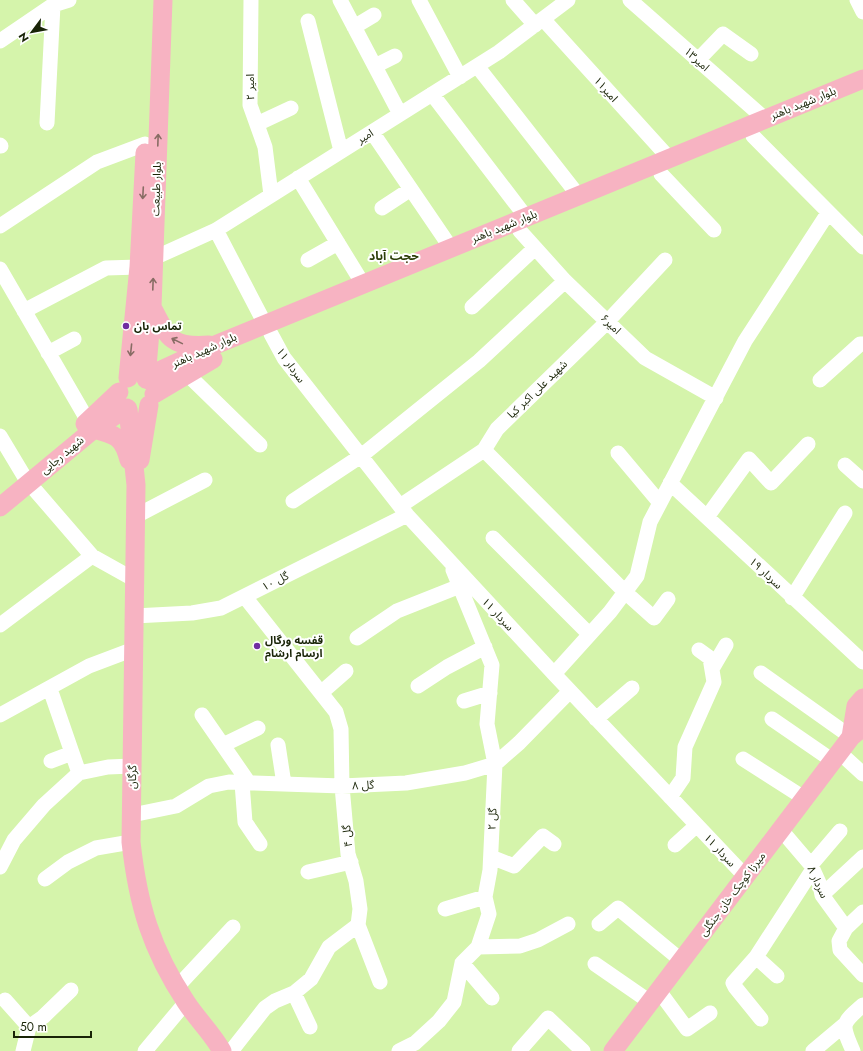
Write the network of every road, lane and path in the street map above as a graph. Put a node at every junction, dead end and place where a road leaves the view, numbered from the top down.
1 (69, 0) edge
2 (152, 0) edge
3 (163, 0) edge
4 (251, 0) edge
5 (340, 0) edge
6 (419, 0) edge
7 (513, 0) edge
8 (568, 0) edge
9 (630, 0) edge
10 (857, 0) edge
11 (53, 5) junction
12 (863, 12) edge
13 (374, 15) dead end
14 (308, 21) dead end
15 (539, 22) junction
16 (354, 27) junction
17 (0, 41) edge
18 (751, 54) dead end
19 (395, 56) dead end
20 (698, 60) junction
21 (374, 66) junction
22 (476, 66) junction
23 (460, 77) junction
24 (863, 79) edge
25 (863, 91) edge
26 (432, 94) junction
27 (291, 108) dead end
28 (400, 114) junction
29 (765, 119) junction
30 (47, 123) dead end
31 (257, 124) junction
32 (372, 132) junction
33 (752, 136) junction
34 (145, 144) junction
35 (341, 151) junction
36 (665, 166) junction
37 (298, 178) junction
38 (411, 189) junction
39 (271, 195) junction
40 (578, 196) junction
41 (382, 208) dead end
42 (828, 213) junction
43 (523, 224) junction
44 (0, 226) edge
45 (216, 230) junction
46 (714, 230) dead end
47 (338, 243) junction
48 (863, 247) edge
49 (451, 248) junction
50 (535, 248) junction
51 (308, 260) dead end
52 (666, 260) dead end
53 (146, 262) junction
54 (0, 269) edge
55 (565, 281) junction
56 (363, 284) junction
57 (152, 307) junction
58 (472, 307) dead end
59 (24, 311) junction
60 (608, 321) junction
61 (268, 329) junction
62 (74, 339) dead end
63 (863, 344) edge
64 (215, 345) junction
65 (48, 353) junction
66 (186, 374) junction
67 (820, 380) dead end
68 (137, 393) junction
69 (716, 398) junction
70 (91, 425) junction
71 (0, 436) edge
72 (808, 444) dead end
73 (260, 445) dead end
74 (484, 450) junction
75 (618, 453) dead end
76 (361, 456) junction
77 (844, 465) dead end
78 (27, 479) junction
79 (205, 480) dead end
80 (863, 481) edge
81 (670, 483) junction
82 (136, 485) junction
83 (0, 496) edge
84 (293, 502) dead end
85 (660, 503) junction
86 (0, 507) edge
87 (403, 510) junction
88 (845, 513) dead end
89 (136, 516) junction
90 (707, 517) junction
91 (492, 538) dead end
92 (92, 556) junction
93 (450, 561) junction
94 (135, 580) junction
95 (460, 586) junction
96 (625, 592) junction
97 (246, 597) junction
98 (792, 598) junction
99 (668, 599) dead end
100 (134, 616) junction
101 (0, 626) edge
102 (589, 634) junction
103 (357, 638) dead end
104 (726, 645) dead end
105 (485, 647) junction
106 (134, 648) junction
107 (699, 650) dead end
108 (863, 662) edge
109 (712, 669) junction
110 (346, 671) dead end
111 (761, 672) dead end
112 (554, 674) junction
113 (418, 686) dead end
114 (632, 688) dead end
115 (50, 689) junction
116 (570, 691) junction
117 (322, 692) junction
118 (490, 693) junction
119 (863, 698) edge
120 (464, 701) dead end
121 (0, 715) edge
122 (202, 715) dead end
123 (596, 719) junction
124 (772, 719) dead end
125 (258, 728) dead end
126 (857, 732) edge
127 (223, 745) junction
128 (278, 745) dead end
129 (72, 752) junction
130 (836, 757) junction
131 (743, 759) dead end
132 (51, 761) dead end
133 (495, 764) junction
134 (132, 766) junction
135 (79, 773) junction
136 (863, 774) edge
137 (245, 783) junction
138 (284, 784) junction
139 (342, 786) junction
140 (670, 797) junction
141 (804, 798) junction
142 (132, 815) junction
143 (697, 825) junction
144 (782, 831) junction
145 (840, 831) dead end
146 (131, 842) junction
147 (260, 844) dead end
148 (554, 844) dead end
149 (675, 845) dead end
150 (490, 857) junction
151 (863, 857) edge
152 (2, 859) edge
153 (351, 862) junction
154 (812, 867) junction
155 (308, 872) dead end
156 (745, 876) junction
157 (45, 879) dead end
158 (822, 895) junction
159 (485, 897) junction
160 (445, 909) dead end
161 (863, 912) edge
162 (568, 924) dead end
163 (599, 924) dead end
164 (358, 925) junction
165 (233, 927) dead end
166 (846, 928) junction
167 (478, 946) junction
168 (756, 957) junction
169 (682, 961) junction
170 (462, 963) junction
171 (595, 964) dead end
172 (860, 967) edge
173 (777, 976) dead end
174 (380, 982) dead end
175 (71, 990) dead end
176 (294, 993) junction
177 (181, 995) junction
178 (655, 996) junction
179 (492, 998) dead end
180 (6, 1000) dead end
181 (863, 1004) edge
182 (710, 1013) dead end
183 (761, 1019) dead end
184 (844, 1025) junction
185 (29, 1027) junction
186 (310, 1027) dead end
187 (227, 1050) edge
188 (519, 1050) edge
189 (23, 1051) edge
190 (145, 1051) edge
191 (399, 1051) edge
192 (583, 1051) edge
193 (613, 1051) edge
194 (813, 1051) edge
195 (853, 1051) edge

1 - 11 street
2 - 34 main road, بلوار طبیعت
53 -> 3 main road, بلوار طبیعت
4 - 31 street, امیر ۲
5 - 16 street
6 - 23 street
7 - 15 street, امیر۱۱
8 - 15 street, امیر
9 - 20 street, امیر۱۳
10 - 12 street
11 - 17 street
11 - 30 street
13 - 16 street
14 - 35 street
15 - 22 street, امیر
15 - 36 street, امیر۱۱
16 - 21 street
18 - 20 street
19 - 21 street
20 - 29 street, امیر۱۳
21 - 28 street
22 - 23 street, امیر
22 - 40 street
23 - 26 street, امیر
24 - 29 main road, بلوار شهید باهنر
25 - 33 main road, بلوار شهید باهنر
26 - 28 street, امیر
26 - 43 street, امیر۶
27 - 31 street
28 - 32 street, امیر
29 - 36 main road, بلوار شهید باهنر
31 - 39 street, امیر ۲
32 - 35 street, امیر
32 - 38 street
33 - 36 main road, بلوار شهید باهنر
33 - 42 street
34 - 44 street
34 -> 53 main road, بلوار طبیعت
35 - 37 street, امیر
36 - 40 main road, بلوار شهید باهنر
36 - 43 main road, بلوار شهید باهنر
36 - 46 street, امیر۱۱
37 - 39 street, امیر
37 - 47 street
38 - 41 street
38 - 49 street
39 - 45 street, امیر
40 - 43 main road, بلوار شهید باهنر
42 - 48 street
42 - 69 street
43 - 49 main road, بلوار شهید باهنر
43 - 50 street, امیر۶
43 - 61 main road, بلوار شهید باهنر
45 - 53 street, امیر
45 - 61 street, سردار ۱۱
47 - 51 street
47 - 56 street
49 - 56 main road, بلوار شهید باهنر
50 - 55 street, امیر۶
50 - 58 street
52 - 60 street, شهید علی اکبر کیا
57 -> 53 main road, بلوار طبیعت
53 - 59 street
53 -> 68 main road, بلوار طبیعت
54 - 59 street
55 - 60 street, امیر۶
55 - 76 street
56 - 61 main road, بلوار شهید باهنر
64 -> 57 main road
57 - 68 main road, بلوار طبیعت
59 - 65 street
60 - 69 street, امیر۶
60 - 74 street, شهید علی اکبر کیا
61 - 64 main road, بلوار شهید باهنر
61 - 66 main road, بلوار شهید باهنر
61 - 76 street, سردار ۱۱
62 - 65 street
63 - 67 street
64 - 68 main road, بلوار شهید باهنر
65 - 70 street
66 - 68 main road, بلوار شهید باهنر
66 - 73 street
68 - 70 main road, شهید رجایی
68 - 82 main road
69 - 81 street
70 - 78 main road, شهید رجایی
70 - 82 main road
71 - 78 street
72 - 90 street
74 - 87 street, شهید علی اکبر کیا
74 - 96 street
75 - 85 street
76 - 84 street
76 - 87 street, سردار ۱۱
77 - 80 street
78 - 83 main road, شهید رجایی
78 - 86 main road, شهید رجایی
78 - 92 street
79 - 89 street
81 - 85 street
81 - 90 street, سردار ۱۹
82 - 89 main road, گرگان
85 - 96 street
87 - 93 street, سردار ۱۱
87 - 97 street, گل ۱۰
88 - 98 street
89 - 94 main road, گرگان
90 - 98 street, سردار ۱۹
91 - 102 street
92 - 94 street
92 - 101 street
93 - 95 street, گل ۲
93 - 112 street, سردار ۱۱
94 - 100 main road, گرگان
95 - 103 street
95 - 105 street, گل ۲
96 - 99 street
96 - 102 street
97 - 100 street, گل ۱۰
97 - 117 street, گل ۴
98 - 108 street, سردار ۱۹
100 - 106 main road, گرگان
102 - 112 street
104 - 109 street
105 - 113 street
105 - 118 street, گل ۲
106 - 115 street
106 - 134 main road, گرگان
107 - 109 street
109 - 140 street
110 - 117 street
111 - 126 street
112 - 116 street, سردار ۱۱
114 - 123 street
115 - 121 street
115 - 129 street
116 - 123 street, سردار ۱۱
116 - 133 street, گل ۸
117 - 139 street, گل ۴
118 - 120 street
118 - 133 street, گل ۲
119 - 126 main road
122 - 127 street
123 - 140 street, سردار ۱۱
124 - 130 street
125 - 127 street
126 - 130 main road, میرزا کوچک خان جنگلی
127 - 137 street
128 - 138 street
129 - 132 street
129 - 135 street
130 - 136 street
130 - 141 main road, میرزا کوچک خان جنگلی
131 - 141 street
133 - 139 street, گل ۸
133 - 150 street, گل ۲
134 - 135 street
134 - 142 main road, گرگان
135 - 152 street
137 - 138 street, گل ۸
137 - 142 street, گل ۸
137 - 147 street
138 - 139 street, گل ۸
139 - 153 street, گل ۴
140 - 143 street, سردار ۱۱
141 - 144 main road, میرزا کوچک خان جنگلی
142 - 146 main road, گرگان
143 - 149 street
143 - 156 street, سردار ۱۱
144 - 154 street, سردار ۸
144 - 156 main road, میرزا کوچک خان جنگلی
145 - 154 street
146 - 157 street
146 - 177 main road, گرگان
148 - 150 street
150 - 159 street, گل ۲
151 - 158 street
153 - 155 street
153 - 164 street, گل ۴
154 - 158 street, سردار ۸
154 - 168 street
156 - 169 main road, میرزا کوچک خان جنگلی
158 - 166 street, سردار ۸
159 - 160 street
159 - 167 street, گل ۲
161 - 166 street
162 - 167 street
163 - 169 street
164 - 174 street
164 - 176 street
165 - 177 street
166 - 172 street
167 - 170 street, گل ۲
168 - 173 street
168 - 183 street
169 - 178 main road, میرزا کوچک خان جنگلی
170 - 179 street
170 - 191 street
171 - 178 street
175 - 185 street
176 - 186 street
176 - 187 street
177 - 187 main road, گرگان
177 - 190 street
178 - 182 street
178 - 193 main road, میرزا کوچک خان جنگلی
180 - 185 street
181 - 184 street
184 - 194 street
184 - 195 street
185 - 189 street
188 - 192 street

